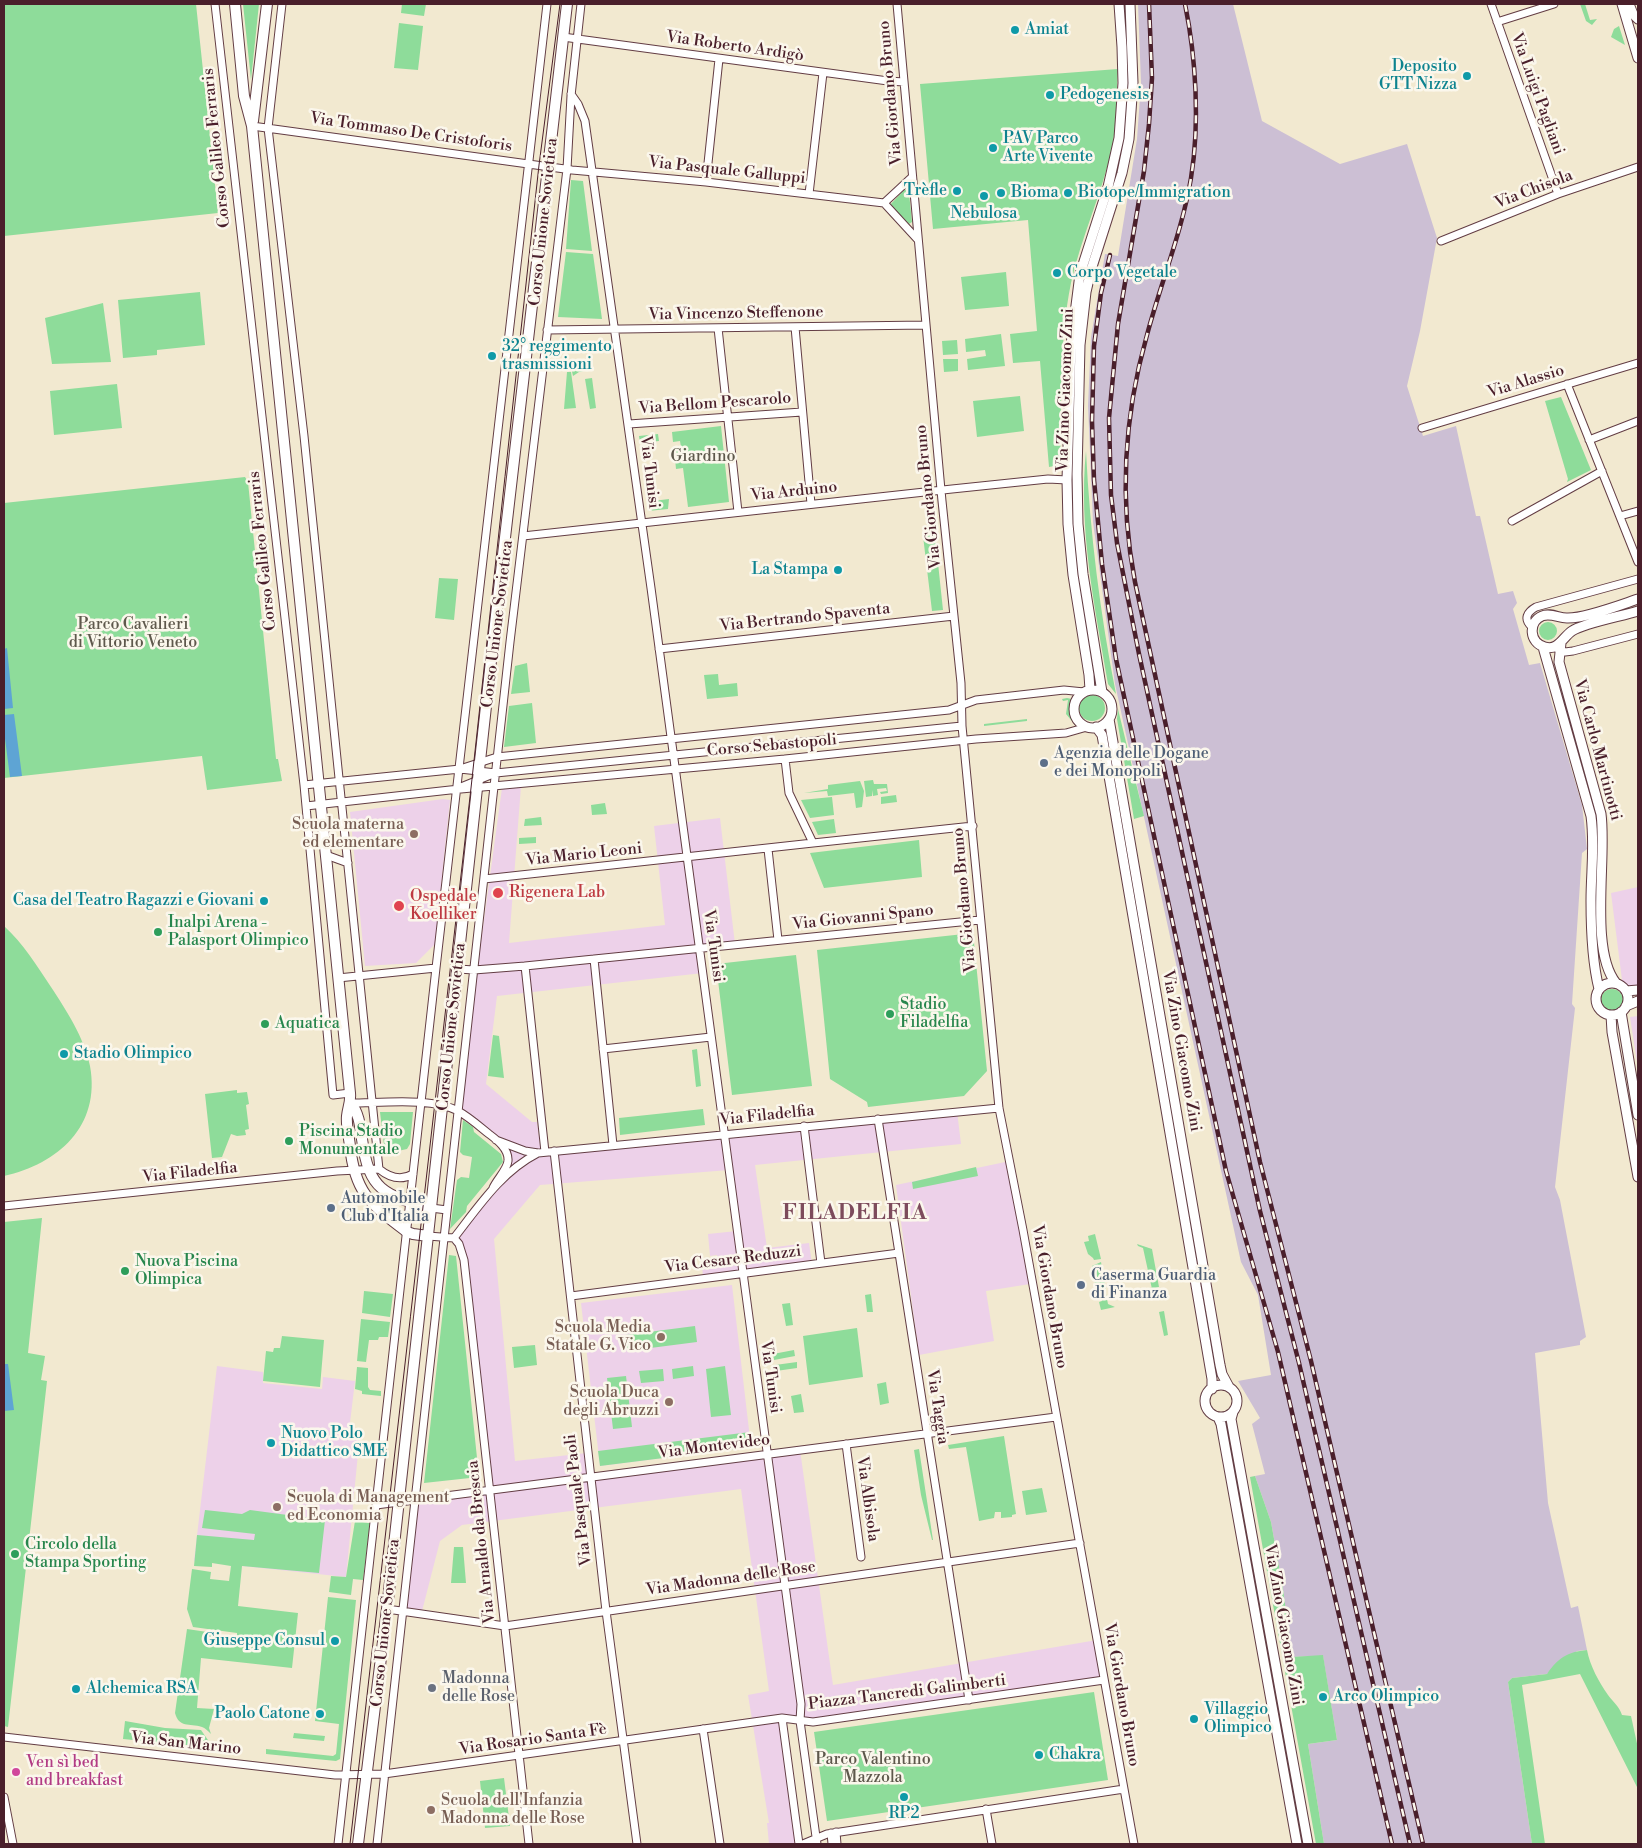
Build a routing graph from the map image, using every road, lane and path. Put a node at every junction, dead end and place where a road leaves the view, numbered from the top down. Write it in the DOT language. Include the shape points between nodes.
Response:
graph roads {
  1 [pos="216,4"];
  2 [pos="235,4"];
  3 [pos="267,4"];
  4 [pos="282,4"];
  5 [pos="547,4"];
  6 [pos="567,4"];
  7 [pos="581,4"];
  8 [pos="897,4"];
  9 [pos="1119,4"];
  10 [pos="1130,4"];
  11 [pos="1491,4"];
  12 [pos="1554,4"];
  13 [pos="1622,4"];
  14 [pos="1629,4"];
  15 [pos="1638,19"];
  16 [pos="1497,22"];
  17 [pos="563,37"];
  18 [pos="577,39"];
  19 [pos="1638,58"];
  20 [pos="719,59"];
  21 [pos="823,73"];
  22 [pos="904,82"];
  23 [pos="571,94"];
  24 [pos="252,126"];
  25 [pos="268,128"];
  26 [pos="528,163"];
  27 [pos="550,167"];
  28 [pos="1638,167"];
  29 [pos="567,169"];
  30 [pos="592,171"];
  31 [pos="912,178"];
  32 [pos="706,182"];
  33 [pos="809,194"];
  34 [pos="1558,194"];
  35 [pos="884,203"];
  36 [pos="918,241"];
  37 [pos="1441,241"];
  38 [pos="926,325"];
  39 [pos="795,327"];
  40 [pos="718,328"];
  41 [pos="614,329"];
  42 [pos="547,330"];
  43 [pos="1638,363"];
  44 [pos="506,365"];
  45 [pos="526,366"];
  46 [pos="1567,384"];
  47 [pos="802,412"];
  48 [pos="728,418"];
  49 [pos="1638,421"];
  50 [pos="628,424"];
  51 [pos="1422,428"];
  52 [pos="1589,440"];
  53 [pos="1602,471"];
  54 [pos="1067,480"];
  55 [pos="941,490"];
  56 [pos="811,504"];
  57 [pos="1638,511"];
  58 [pos="738,512"];
  59 [pos="1620,516"];
  60 [pos="1512,521"];
  61 [pos="641,522"];
  62 [pos="523,536"];
  63 [pos="1638,562"];
  64 [pos="1638,579"];
  65 [pos="1638,599"];
  66 [pos="1638,611"];
  67 [pos="954,616"];
  68 [pos="1532,627"];
  69 [pos="1638,634"];
  70 [pos="1558,646"];
  71 [pos="1543,647"];
  72 [pos="659,648"];
  73 [pos="1087,691"];
  74 [pos="1102,692"];
  75 [pos="961,705"];
  76 [pos="1108,719"];
  77 [pos="962,726"];
  78 [pos="1092,727"];
  79 [pos="671,739"];
  80 [pos="963,741"];
  81 [pos="673,754"];
  82 [pos="497,757"];
  83 [pos="785,759"];
  84 [pos="675,768"];
  85 [pos="460,769"];
  86 [pos="496,773"];
  87 [pos="479,774"];
  88 [pos="340,782"];
  89 [pos="319,784"];
  90 [pos="304,785"];
  91 [pos="494,786"];
  92 [pos="458,789"];
  93 [pos="342,802"];
  94 [pos="321,804"];
  95 [pos="306,806"];
  96 [pos="973,826"];
  97 [pos="813,843"];
  98 [pos="768,849"];
  99 [pos="326,855"];
  100 [pos="687,858"];
  101 [pos="348,863"];
  102 [pos="484,879"];
  103 [pos="980,920"];
  104 [pos="778,940"];
  105 [pos="699,948"];
  106 [pos="594,959"];
  107 [pos="525,966"];
  108 [pos="436,968"];
  109 [pos="458,969"];
  110 [pos="474,970"];
  111 [pos="360,975"];
  112 [pos="338,978"];
  113 [pos="1616,983"];
  114 [pos="1599,989"];
  115 [pos="1638,990"];
  116 [pos="1626,991"];
  117 [pos="1638,1001"];
  118 [pos="1624,1009"];
  119 [pos="1611,1015"];
  120 [pos="711,1038"];
  121 [pos="603,1049"];
  122 [pos="351,1098"];
  123 [pos="373,1102"];
  124 [pos="422,1103"];
  125 [pos="442,1105"];
  126 [pos="999,1108"];
  127 [pos="458,1111"];
  128 [pos="1638,1114"];
  129 [pos="878,1119"];
  130 [pos="804,1126"];
  131 [pos="724,1134"];
  132 [pos="496,1140"];
  133 [pos="613,1145"];
  134 [pos="554,1151"];
  135 [pos="541,1152"];
  136 [pos="368,1169"];
  137 [pos="380,1169"];
  138 [pos="354,1170"];
  139 [pos="413,1174"];
  140 [pos="1638,1177"];
  141 [pos="493,1188"];
  142 [pos="411,1202"];
  143 [pos="4,1206"];
  144 [pos="431,1208"];
  145 [pos="447,1210"];
  146 [pos="407,1232"];
  147 [pos="428,1236"];
  148 [pos="444,1237"];
  149 [pos="454,1238"];
  150 [pos="899,1252"];
  151 [pos="821,1263"];
  152 [pos="743,1273"];
  153 [pos="571,1296"];
  154 [pos="1229,1388"];
  155 [pos="1212,1389"];
  156 [pos="1233,1412"];
  157 [pos="1218,1416"];
  158 [pos="1056,1417"];
  159 [pos="928,1433"];
  160 [pos="846,1444"];
  161 [pos="767,1454"];
  162 [pos="591,1478"];
  163 [pos="490,1491"];
  164 [pos="414,1500"];
  165 [pos="398,1502"];
  166 [pos="376,1505"];
  167 [pos="1080,1543"];
  168 [pos="861,1557"];
  169 [pos="947,1562"];
  170 [pos="785,1586"];
  171 [pos="387,1609"];
  172 [pos="606,1611"];
  173 [pos="402,1612"];
  174 [pos="505,1626"];
  175 [pos="1104,1680"];
  176 [pos="969,1700"];
  177 [pos="782,1718"];
  178 [pos="800,1721"];
  179 [pos="703,1730"];
  180 [pos="4,1737"];
  181 [pos="624,1741"];
  182 [pos="520,1755"];
  183 [pos="384,1774"];
  184 [pos="366,1775"];
  185 [pos="346,1776"];
  186 [pos="1124,1789"];
  187 [pos="4,1797"];
  188 [pos="986,1810"];
  189 [pos="833,1833"];
  190 [pos="816,1841"];
  191 [pos="13,1844"];
  192 [pos="338,1844"];
  193 [pos="358,1844"];
  194 [pos="377,1844"];
  195 [pos="529,1844"];
  196 [pos="637,1844"];
  197 [pos="720,1844"];
  198 [pos="801,1844"];
  199 [pos="832,1844"];
  200 [pos="837,1844"];
  201 [pos="992,1844"];
  202 [pos="1134,1844"];
  203 [pos="1297,1844"];
  204 [pos="1308,1844"];
  1 -- 90 [label="street, Corso Galileo Ferraris"];
  2 -- 24 [label="main road, Corso Galileo Ferraris" via="244,96"];
  3 -- 24 [label="main road, Corso Galileo Ferraris"];
  4 -- 25 [label="street"];
  5 -- 26 [label="street, Corso Unione Sovietica"];
  6 -- 17 [label="main road, Corso Unione Sovietica"];
  7 -- 18 [label="street, Corso Unione Sovietica"];
  8 -- 22 [label="street, Via Giordano Bruno"];
  9 -- 54 [label="street, Via Zino Giacomo Zini" via="1122,74 1119,138 1075,300 1070,345"];
  10 -- 74 [label="street, Via Zino Giacomo Zini" via="1133,83 1129,140 1091,270 1080,345 1078,524"];
  11 -- 16 [label="street, Via Luigi Pagliani"];
  12 -- 16 [label="street"];
  13 -- 19 [label="street"];
  14 -- 15 [label="street"];
  16 -- 34 [label="street, Via Luigi Pagliani"];
  17 -- 18 [label="street, Via Roberto Ardigò"];
  17 -- 27 [label="main road, Corso Unione Sovietica"];
  18 -- 20 [label="street, Via Roberto Ardigò"];
  18 -- 23 [label="street, Corso Unione Sovietica"];
  20 -- 21 [label="street, Via Roberto Ardigò"];
  20 -- 32 [label="street"];
  21 -- 22 [label="street, Via Roberto Ardigò"];
  21 -- 33 [label="street"];
  22 -- 31 [label="street, Via Giordano Bruno"];
  23 -- 29 [label="street, Corso Unione Sovietica"];
  23 -- 30 [label="street, Via Tunisi" via="585,121"];
  24 -- 25 [label="street, Via Tommaso De Cristoforis"];
  24 -- 89 [label="main road, Corso Galileo Ferraris"];
  25 -- 26 [label="street, Via Tommaso De Cristoforis"];
  25 -- 88 [label="street"];
  26 -- 27 [label="street, Via Tommaso De Cristoforis"];
  26 -- 44 [label="street, Corso Unione Sovietica"];
  27 -- 29 [label="street, Via Tommaso De Cristoforis"];
  27 -- 45 [label="main road, Corso Unione Sovietica"];
  28 -- 34 [label="street, Via Chisola"];
  29 -- 30 [label="street, Via Pasquale Galluppi"];
  29 -- 42 [label="street, Corso Unione Sovietica"];
  30 -- 32 [label="street, Via Pasquale Galluppi"];
  30 -- 41 [label="street, Via Tunisi"];
  31 -- 35 [label="street"];
  31 -- 36 [label="street, Via Giordano Bruno"];
  32 -- 33 [label="street, Via Pasquale Galluppi"];
  33 -- 35 [label="street, Via Pasquale Galluppi"];
  34 -- 37 [label="street, Via Chisola"];
  35 -- 36 [label="street"];
  36 -- 38 [label="street, Via Giordano Bruno"];
  38 -- 39 [label="street, Via Vincenzo Steffenone"];
  38 -- 55 [label="street, Via Giordano Bruno"];
  39 -- 40 [label="street, Via Vincenzo Steffenone"];
  39 -- 47 [label="street"];
  40 -- 41 [label="street, Via Vincenzo Steffenone"];
  40 -- 48 [label="street"];
  41 -- 42 [label="street, Via Vincenzo Steffenone"];
  41 -- 50 [label="street, Via Tunisi"];
  42 -- 62 [label="street, Corso Unione Sovietica"];
  43 -- 46 [label="street, Via Alassio"];
  44 -- 45 [label="street"];
  44 -- 85 [label="street, Corso Unione Sovietica"];
  45 -- 87 [label="main road, Corso Unione Sovietica"];
  46 -- 51 [label="street, Via Alassio"];
  46 -- 52 [label="street"];
  47 -- 48 [label="street, Via Bellom Pescarolo"];
  47 -- 56 [label="street"];
  48 -- 50 [label="street, Via Bellom Pescarolo"];
  48 -- 58 [label="street"];
  49 -- 52 [label="street"];
  50 -- 61 [label="street, Via Tunisi"];
  52 -- 53 [label="street"];
  53 -- 59 [label="street"];
  53 -- 60 [label="street"];
  54 -- 55 [label="street, Via Arduino" via="1048,479"];
  54 -- 73 [label="street, Via Zino Giacomo Zini" via="1073,575 1090,675"];
  55 -- 56 [label="street, Via Arduino"];
  55 -- 67 [label="street, Via Giordano Bruno"];
  56 -- 58 [label="street, Via Arduino"];
  57 -- 59 [label="street"];
  58 -- 61 [label="street, Via Arduino"];
  59 -- 63 [label="street"];
  61 -- 62 [label="street, Via Arduino"];
  61 -- 72 [label="street, Via Tunisi"];
  62 -- 82 [label="street, Corso Unione Sovietica"];
  64 -- 68 [label="street" via="1536,607 1526,616"];
  65 -- 68 [label="street" via="1574,618 1546,614 1538,618"];
  66 -- 70 [label="street" via="1577,628"];
  67 -- 72 [label="street, Via Bertrando Spaventa"];
  67 -- 75 [label="street, Via Giordano Bruno"];
  68 -- 71 [label="street, Via Carlo Martinotti" via="1533,638"];
  69 -- 70 [label="street" via="1570,652"];
  70 -- 71 [label="street"];
  70 -- 113 [label="street, Via Carlo Martinotti" via="1558,662 1601,814 1602,930 1608,970"];
  71 -- 114 [label="street, Via Carlo Martinotti" via="1591,816 1594,844 1592,931"];
  72 -- 79 [label="street, Via Tunisi"];
  73 -- 74 [label="street"];
  73 -- 75 [label="street, Corso Sebastopoli" via="976,700"];
  73 -- 78 [label="street" via="1076,700 1074,710 1078,721"];
  74 -- 76 [label="street" via="1112,707"];
  75 -- 77 [label="street, Via Giordano Bruno"];
  75 -- 79 [label="street, Corso Sebastopoli" via="949,710"];
  76 -- 78 [label="street"];
  76 -- 154 [label="street, Via Zino Giacomo Zini" via="1220,1365"];
  77 -- 80 [label="street, Via Giordano Bruno"];
  77 -- 81 [label="street, Corso Sebastopoli"];
  78 -- 80 [label="street, Corso Sebastopoli" via="1066,733"];
  78 -- 155 [label="street, Via Zino Giacomo Zini" via="1102,735"];
  79 -- 81 [label="street, Via Tunisi"];
  79 -- 82 [label="street, Corso Sebastopoli"];
  80 -- 83 [label="street, Corso Sebastopoli"];
  80 -- 96 [label="street, Via Giordano Bruno"];
  81 -- 84 [label="street, Via Tunisi"];
  81 -- 86 [label="street, Corso Sebastopoli"];
  82 -- 86 [label="street, Corso Unione Sovietica"];
  82 -- 87 [label="street, Corso Sebastopoli"];
  83 -- 84 [label="street, Corso Sebastopoli"];
  83 -- 97 [label="street" via="789,793"];
  84 -- 91 [label="street, Corso Sebastopoli"];
  84 -- 100 [label="street, Via Tunisi"];
  85 -- 87 [label="street, Corso Sebastopoli"];
  85 -- 88 [label="street, Corso Sebastopoli"];
  85 -- 92 [label="street, Corso Unione Sovietica"];
  86 -- 87 [label="street, Corso Sebastopoli"];
  86 -- 91 [label="street, Corso Unione Sovietica"];
  87 -- 91 [label="street, Corso Sebastopoli"];
  87 -- 92 [label="street, Corso Sebastopoli"];
  87 -- 109 [label="main road, Corso Unione Sovietica"];
  88 -- 89 [label="street, Corso Sebastopoli"];
  88 -- 93 [label="street"];
  89 -- 90 [label="street, Corso Sebastopoli"];
  89 -- 94 [label="main road, Corso Galileo Ferraris"];
  90 -- 95 [label="street, Corso Galileo Ferraris"];
  91 -- 102 [label="street, Corso Unione Sovietica"];
  92 -- 93 [label="street, Corso Sebastopoli"];
  92 -- 108 [label="street, Corso Unione Sovietica"];
  93 -- 94 [label="street, Corso Sebastopoli"];
  93 -- 101 [label="street"];
  94 -- 95 [label="street, Corso Sebastopoli"];
  94 -- 99 [label="main road, Corso Galileo Ferraris"];
  95 -- 122 [label="street, Corso Galileo Ferraris" via="333,1095"];
  96 -- 97 [label="street"];
  96 -- 103 [label="street, Via Giordano Bruno"];
  97 -- 98 [label="street"];
  98 -- 100 [label="street"];
  98 -- 104 [label="street, Via Giovanni Spano"];
  99 -- 101 [label="street"];
  99 -- 112 [label="main road, Corso Galileo Ferraris"];
  100 -- 102 [label="street, Via Mario Leoni"];
  100 -- 105 [label="street, Via Tunisi"];
  101 -- 111 [label="street"];
  102 -- 110 [label="street, Corso Unione Sovietica"];
  103 -- 104 [label="street, Via Giovanni Spano"];
  103 -- 126 [label="street, Via Giordano Bruno"];
  104 -- 105 [label="street, Via Giovanni Spano"];
  105 -- 106 [label="street, Via Giovanni Spano"];
  105 -- 120 [label="street, Via Tunisi"];
  106 -- 107 [label="street, Via Giovanni Spano"];
  106 -- 121 [label="street"];
  107 -- 110 [label="street, Via Giovanni Spano"];
  107 -- 135 [label="street"];
  108 -- 111 [label="street"];
  108 -- 124 [label="street, Corso Unione Sovietica"];
  109 -- 110 [label="street, Via Giovanni Spano"];
  109 -- 125 [label="main road, Corso Unione Sovietica"];
  110 -- 127 [label="street, Corso Unione Sovietica"];
  111 -- 112 [label="street"];
  111 -- 123 [label="street"];
  112 -- 122 [label="main road, Corso Galileo Ferraris"];
  113 -- 114 [label="street"];
  113 -- 116 [label="street"];
  114 -- 119 [label="street" via="1597,1007 1604,1014"];
  115 -- 116 [label="street"];
  116 -- 118 [label="street" via="1628,1001"];
  117 -- 118 [label="street"];
  118 -- 119 [label="street"];
  118 -- 128 [label="street" via="1622,1023"];
  119 -- 140 [label="street"];
  120 -- 121 [label="street"];
  120 -- 131 [label="street, Via Tunisi"];
  121 -- 133 [label="street"];
  122 -- 123 [label="street"];
  122 -- 136 [label="main road" via="358,1113"];
  122 -- 138 [label="main road" via="347,1116"];
  123 -- 124 [label="street"];
  123 -- 137 [label="street"];
  124 -- 125 [label="street"];
  124 -- 139 [label="street, Corso Unione Sovietica"];
  125 -- 127 [label="street"];
  125 -- 144 [label="main road, Corso Unione Sovietica"];
  126 -- 129 [label="street, Via Filadelfia"];
  126 -- 158 [label="street, Via Giordano Bruno"];
  127 -- 132 [label="street"];
  127 -- 145 [label="street, Corso Unione Sovietica"];
  129 -- 130 [label="street, Via Filadelfia"];
  129 -- 150 [label="street, Via Taggia"];
  130 -- 131 [label="street, Via Filadelfia"];
  130 -- 151 [label="street"];
  131 -- 133 [label="street, Via Filadelfia"];
  131 -- 152 [label="street, Via Tunisi"];
  132 -- 135 [label="street" via="525,1151"];
  132 -- 141 [label="street" via="508,1159"];
  133 -- 134 [label="street, Via Filadelfia"];
  134 -- 135 [label="street, Via Filadelfia"];
  134 -- 153 [label="street, Via Pasquale Paoli"];
  135 -- 141 [label="street" via="517,1165"];
  136 -- 137 [label="street, Via Filadelfia"];
  136 -- 138 [label="street, Via Filadelfia"];
  136 -- 142 [label="main road" via="382,1190"];
  137 -- 139 [label="street" via="397,1178"];
  138 -- 143 [label="street, Via Filadelfia"];
  138 -- 146 [label="main road" via="367,1199"];
  139 -- 142 [label="street, Corso Unione Sovietica"];
  141 -- 149 [label="street"];
  142 -- 144 [label="main road"];
  142 -- 146 [label="street, Corso Unione Sovietica"];
  144 -- 145 [label="street"];
  144 -- 147 [label="main road, Corso Unione Sovietica"];
  145 -- 148 [label="street, Corso Unione Sovietica"];
  146 -- 147 [label="main road"];
  146 -- 166 [label="street, Corso Unione Sovietica"];
  147 -- 148 [label="street"];
  147 -- 165 [label="main road, Corso Unione Sovietica"];
  148 -- 149 [label="street"];
  148 -- 164 [label="street, Corso Unione Sovietica"];
  149 -- 163 [label="street, Via Arnaldo da Brescia" via="464,1260"];
  150 -- 151 [label="street, Via Cesare Reduzzi"];
  150 -- 159 [label="street, Via Taggia"];
  151 -- 152 [label="street, Via Cesare Reduzzi"];
  152 -- 153 [label="street, Via Cesare Reduzzi"];
  152 -- 161 [label="street, Via Tunisi"];
  153 -- 162 [label="street, Via Pasquale Paoli"];
  154 -- 155 [label="street" via="1220,1386"];
  154 -- 156 [label="street" via="1237,1398"];
  155 -- 157 [label="street" via="1206,1404 1210,1412"];
  156 -- 157 [label="street" via="1225,1417"];
  156 -- 204 [label="street, Via Zino Giacomo Zini" via="1231,1420"];
  157 -- 203 [label="street, Via Zino Giacomo Zini"];
  158 -- 159 [label="street, Via Montevideo"];
  158 -- 167 [label="street, Via Giordano Bruno"];
  159 -- 160 [label="street, Via Montevideo"];
  159 -- 169 [label="street, Via Taggia"];
  160 -- 161 [label="street, Via Montevideo"];
  160 -- 168 [label="street, Via Albisola"];
  161 -- 162 [label="street, Via Montevideo"];
  161 -- 170 [label="street, Via Tunisi"];
  162 -- 163 [label="street, Via Montevideo"];
  162 -- 172 [label="street, Via Pasquale Paoli"];
  163 -- 164 [label="street, Via Montevideo"];
  163 -- 174 [label="street, Via Arnaldo da Brescia"];
  164 -- 165 [label="street, Via Montevideo"];
  164 -- 173 [label="street, Corso Unione Sovietica"];
  165 -- 166 [label="street, Via Montevideo"];
  165 -- 171 [label="main road, Corso Unione Sovietica"];
  166 -- 185 [label="street, Corso Unione Sovietica"];
  167 -- 169 [label="street, Via Madonna delle Rose"];
  167 -- 175 [label="street, Via Giordano Bruno"];
  169 -- 170 [label="street, Via Madonna delle Rose"];
  169 -- 176 [label="street, Via Taggia"];
  170 -- 172 [label="street, Via Madonna delle Rose"];
  170 -- 178 [label="street, Via Tunisi" via="801,1704"];
  171 -- 173 [label="street, Via Madonna delle Rose"];
  171 -- 184 [label="main road, Corso Unione Sovietica"];
  172 -- 174 [label="street, Via Madonna delle Rose"];
  172 -- 181 [label="street, Via Pasquale Paoli"];
  173 -- 174 [label="street, Via Madonna delle Rose"];
  173 -- 183 [label="street, Corso Unione Sovietica"];
  174 -- 182 [label="street, Via Arnaldo da Brescia"];
  175 -- 176 [label="street, Piazza Tancredi Galimberti"];
  175 -- 186 [label="street, Via Giordano Bruno"];
  176 -- 178 [label="street, Piazza Tancredi Galimberti" via="813,1722"];
  177 -- 178 [label="street, Via Rosario Santa Fè"];
  177 -- 179 [label="street, Via Rosario Santa Fè"];
  177 -- 198 [label="street"];
  178 -- 190 [label="street, Piazza Tancredi Galimberti"];
  179 -- 181 [label="street, Via Rosario Santa Fè"];
  179 -- 197 [label="street"];
  180 -- 185 [label="street, Via San Marino"];
  181 -- 182 [label="street, Via Rosario Santa Fè"];
  181 -- 196 [label="street, Via Pasquale Paoli"];
  182 -- 183 [label="street, Via Rosario Santa Fè"];
  182 -- 195 [label="street, Via Arnaldo da Brescia"];
  183 -- 184 [label="street, Via Rosario Santa Fè"];
  183 -- 194 [label="street, Corso Unione Sovietica"];
  184 -- 185 [label="street, Via San Marino"];
  184 -- 193 [label="main road, Corso Unione Sovietica"];
  185 -- 192 [label="street, Corso Unione Sovietica"];
  186 -- 188 [label="street"];
  186 -- 202 [label="street, Via Giordano Bruno"];
  187 -- 191 [label="street"];
  188 -- 189 [label="street"];
  188 -- 201 [label="street"];
  189 -- 190 [label="street"];
  189 -- 199 [label="street"];
  189 -- 200 [label="street"];
  190 -- 198 [label="street"];
}
